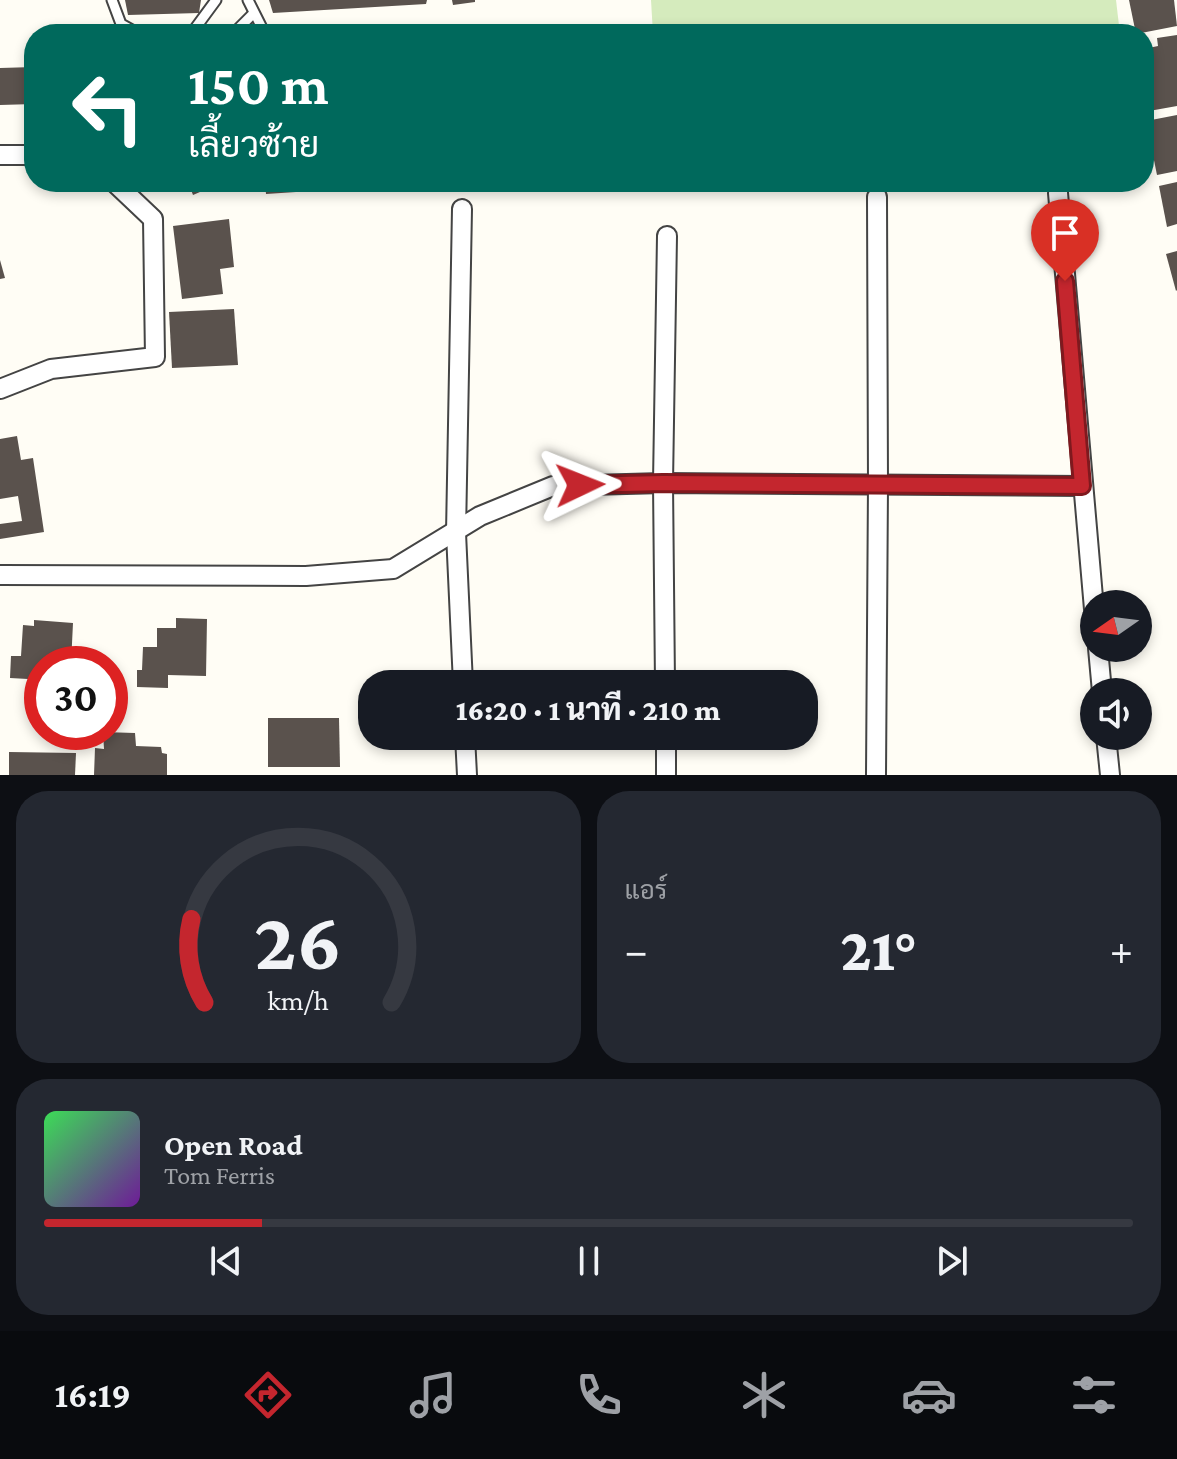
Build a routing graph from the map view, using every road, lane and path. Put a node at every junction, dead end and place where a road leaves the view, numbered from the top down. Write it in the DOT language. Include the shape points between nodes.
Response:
graph roads {
  1 [pos="112,0"];
  2 [pos="216,0"];
  3 [pos="248,0"];
  4 [pos="253,14"];
  5 [pos="121,24"];
  6 [pos="199,24"];
  7 [pos="243,24"];
  8 [pos="259,24"];
  9 [pos="0,155"];
  10 [pos="24,155"];
  11 [pos="125,192"];
  12 [pos="1058,193"];
  13 [pos="877,197"];
  14 [pos="462,209"];
  15 [pos="667,236"];
  16 [pos="0,389"];
  17 [pos="663,483"];
  18 [pos="878,485"];
  19 [pos="1082,486"];
  20 [pos="456,533"];
  21 [pos="0,575"];
  22 [pos="1092,590"];
  23 [pos="462,670"];
  24 [pos="665,670"];
  25 [pos="466,750"];
  26 [pos="666,750"];
  27 [pos="1107,750"];
  28 [pos="467,775"];
  29 [pos="666,775"];
  30 [pos="876,775"];
  31 [pos="1110,775"];
  1 -- 5 [label="lane"];
  2 -- 6 [label="lane"];
  3 -- 4 [label="lane"];
  4 -- 7 [label="lane"];
  4 -- 8 [label="lane"];
  9 -- 10 [label="street"];
  11 -- 16 [label="street" via="153,219 155,357 51,369"];
  12 -- 19 [label="street"];
  13 -- 18 [label="street"];
  14 -- 20 [label="street"];
  15 -- 17 [label="street"];
  17 -- 18 [label="street"];
  17 -- 20 [label="street" via="553,486 480,516"];
  17 -- 24 [label="street"];
  18 -- 19 [label="street"];
  18 -- 30 [label="street"];
  19 -- 22 [label="street"];
  20 -- 21 [label="street" via="393,569 306,576"];
  20 -- 23 [label="street"];
  25 -- 28 [label="street"];
  26 -- 29 [label="street"];
  27 -- 31 [label="street"];
}
